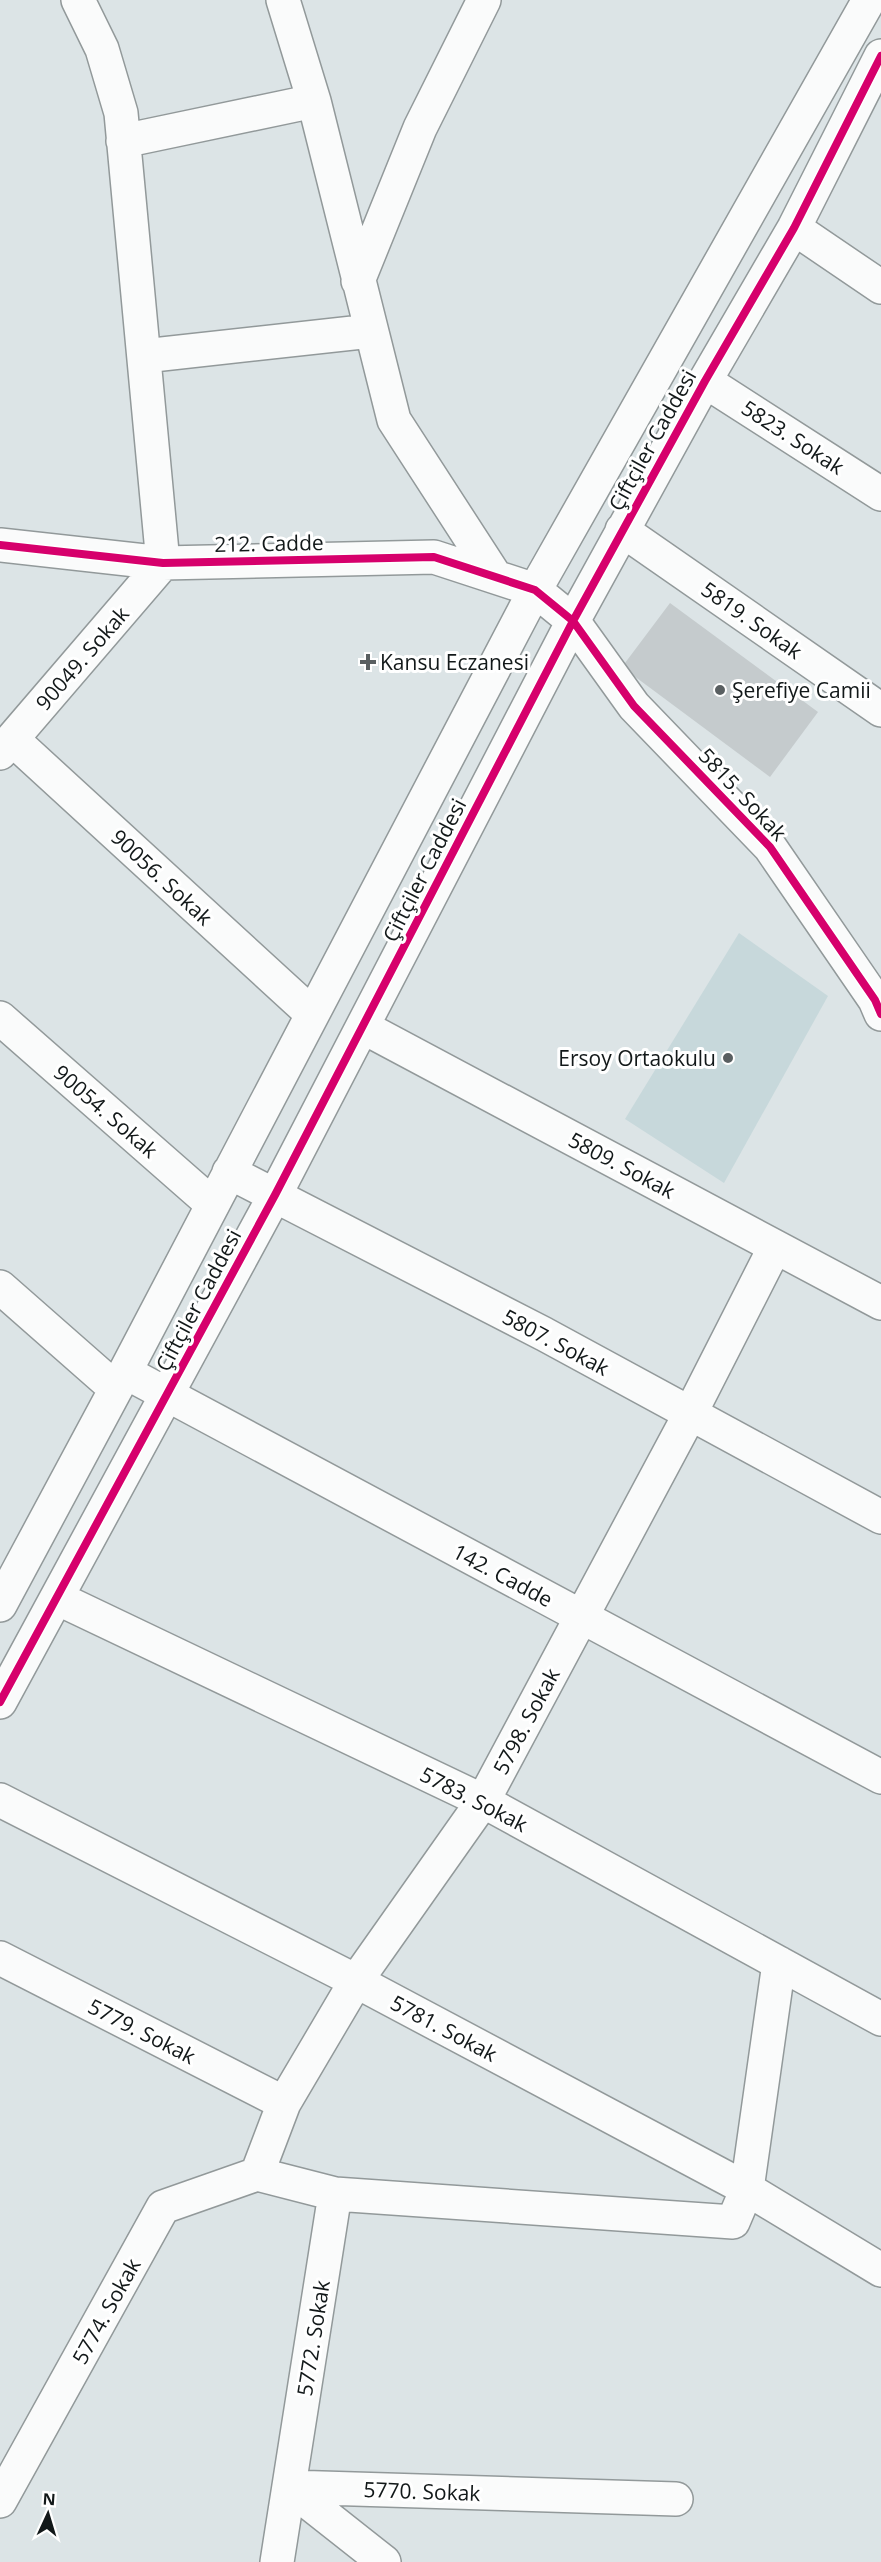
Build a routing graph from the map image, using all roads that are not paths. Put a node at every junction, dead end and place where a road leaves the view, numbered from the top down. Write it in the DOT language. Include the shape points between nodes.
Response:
graph roads {
  1 [pos="78,0"];
  2 [pos="283,0"];
  3 [pos="484,0"];
  4 [pos="869,0"];
  5 [pos="881,56"];
  6 [pos="314,101"];
  7 [pos="123,141"];
  8 [pos="794,228"];
  9 [pos="358,281"];
  10 [pos="881,287"];
  11 [pos="371,331"];
  12 [pos="144,356"];
  13 [pos="705,381"];
  14 [pos="881,494"];
  15 [pos="622,530"];
  16 [pos="0,545"];
  17 [pos="164,563"];
  18 [pos="495,576"];
  19 [pos="535,590"];
  20 [pos="573,621"];
  21 [pos="881,710"];
  22 [pos="6,746"];
  23 [pos="879,1003"];
  24 [pos="312,1014"];
  25 [pos="0,1018"];
  26 [pos="363,1027"];
  27 [pos="229,1172"];
  28 [pos="274,1195"];
  29 [pos="212,1204"];
  30 [pos="775,1247"];
  31 [pos="0,1287"];
  32 [pos="881,1303"];
  33 [pos="120,1380"];
  34 [pos="167,1395"];
  35 [pos="690,1414"];
  36 [pos="881,1517"];
  37 [pos="57,1598"];
  38 [pos="1,1599"];
  39 [pos="581,1616"];
  40 [pos="0,1702"];
  41 [pos="881,1778"];
  42 [pos="0,1800"];
  43 [pos="483,1801"];
  44 [pos="0,1958"];
  45 [pos="779,1964"];
  46 [pos="356,1981"];
  47 [pos="881,2019"];
  48 [pos="284,2103"];
  49 [pos="257,2174"];
  50 [pos="747,2189"];
  51 [pos="335,2194"];
  52 [pos="881,2270"];
  53 [pos="289,2487"];
  54 [pos="676,2499"];
  55 [pos="0,2501"];
  56 [pos="277,2562"];
  57 [pos="384,2562"];
  1 -- 7 [label="street" via="102,49 121,113"];
  2 -- 6 [label="street"];
  3 -- 9 [label="street" via="420,128"];
  4 -- 19 [label="street, Çiftçiler Caddesi"];
  5 -- 8 [label="street, Çiftçiler Caddesi"];
  6 -- 7 [label="street"];
  6 -- 9 [label="street"];
  7 -- 12 [label="street"];
  8 -- 10 [label="street"];
  8 -- 13 [label="street, Çiftçiler Caddesi"];
  9 -- 11 [label="street"];
  11 -- 12 [label="street"];
  11 -- 18 [label="street" via="394,420"];
  12 -- 17 [label="street"];
  13 -- 14 [label="street, 5823. Sokak"];
  13 -- 15 [label="street, Çiftçiler Caddesi"];
  15 -- 20 [label="street, Çiftçiler Caddesi"];
  15 -- 21 [label="street, 5819. Sokak"];
  16 -- 17 [label="street, 212. Cadde"];
  17 -- 18 [label="street, 212. Cadde" via="435,557"];
  17 -- 22 [label="street, 90049. Sokak"];
  18 -- 19 [label="street, 212. Cadde"];
  19 -- 20 [label="street, 5815. Sokak"];
  19 -- 24 [label="street, Çiftçiler Caddesi"];
  20 -- 23 [label="street, 5815. Sokak" via="634,706 770,847"];
  20 -- 26 [label="street, Çiftçiler Caddesi"];
  22 -- 24 [label="street, 90056. Sokak"];
  24 -- 27 [label="street, Çiftçiler Caddesi"];
  25 -- 29 [label="street, 90054. Sokak"];
  26 -- 28 [label="street, Çiftçiler Caddesi"];
  26 -- 30 [label="street, 5809. Sokak"];
  27 -- 28 [label="street, 5807. Sokak"];
  27 -- 29 [label="street, Çiftçiler Caddesi"];
  28 -- 34 [label="street, Çiftçiler Caddesi"];
  28 -- 35 [label="street, 5807. Sokak"];
  29 -- 33 [label="street, Çiftçiler Caddesi"];
  30 -- 32 [label="street, 5809. Sokak"];
  30 -- 35 [label="street, 5798. Sokak"];
  31 -- 33 [label="street, 142. Cadde"];
  33 -- 34 [label="street, 142. Cadde"];
  33 -- 38 [label="street, Çiftçiler Caddesi"];
  34 -- 37 [label="street, Çiftçiler Caddesi"];
  34 -- 39 [label="street, 142. Cadde"];
  35 -- 36 [label="street, 5807. Sokak"];
  35 -- 39 [label="street, 5798. Sokak"];
  37 -- 40 [label="street, Çiftçiler Caddesi"];
  37 -- 43 [label="street, 5783. Sokak"];
  39 -- 41 [label="street, 142. Cadde"];
  39 -- 43 [label="street, 5798. Sokak"];
  42 -- 46 [label="street, 5781. Sokak"];
  43 -- 45 [label="street, 5783. Sokak"];
  43 -- 46 [label="street, 5798. Sokak"];
  44 -- 48 [label="street, 5779. Sokak"];
  45 -- 47 [label="street, 5783. Sokak"];
  45 -- 50 [label="street"];
  46 -- 48 [label="street, 5798. Sokak"];
  46 -- 50 [label="street, 5781. Sokak"];
  48 -- 49 [label="street, 5798. Sokak"];
  49 -- 51 [label="street"];
  49 -- 55 [label="street, 5774. Sokak" via="163,2207"];
  50 -- 51 [label="street" via="733,2222"];
  50 -- 52 [label="street, 5781. Sokak"];
  51 -- 53 [label="street, 5772. Sokak"];
  53 -- 54 [label="street, 5770. Sokak"];
  53 -- 56 [label="street, 5772. Sokak"];
  53 -- 57 [label="street"];
}
